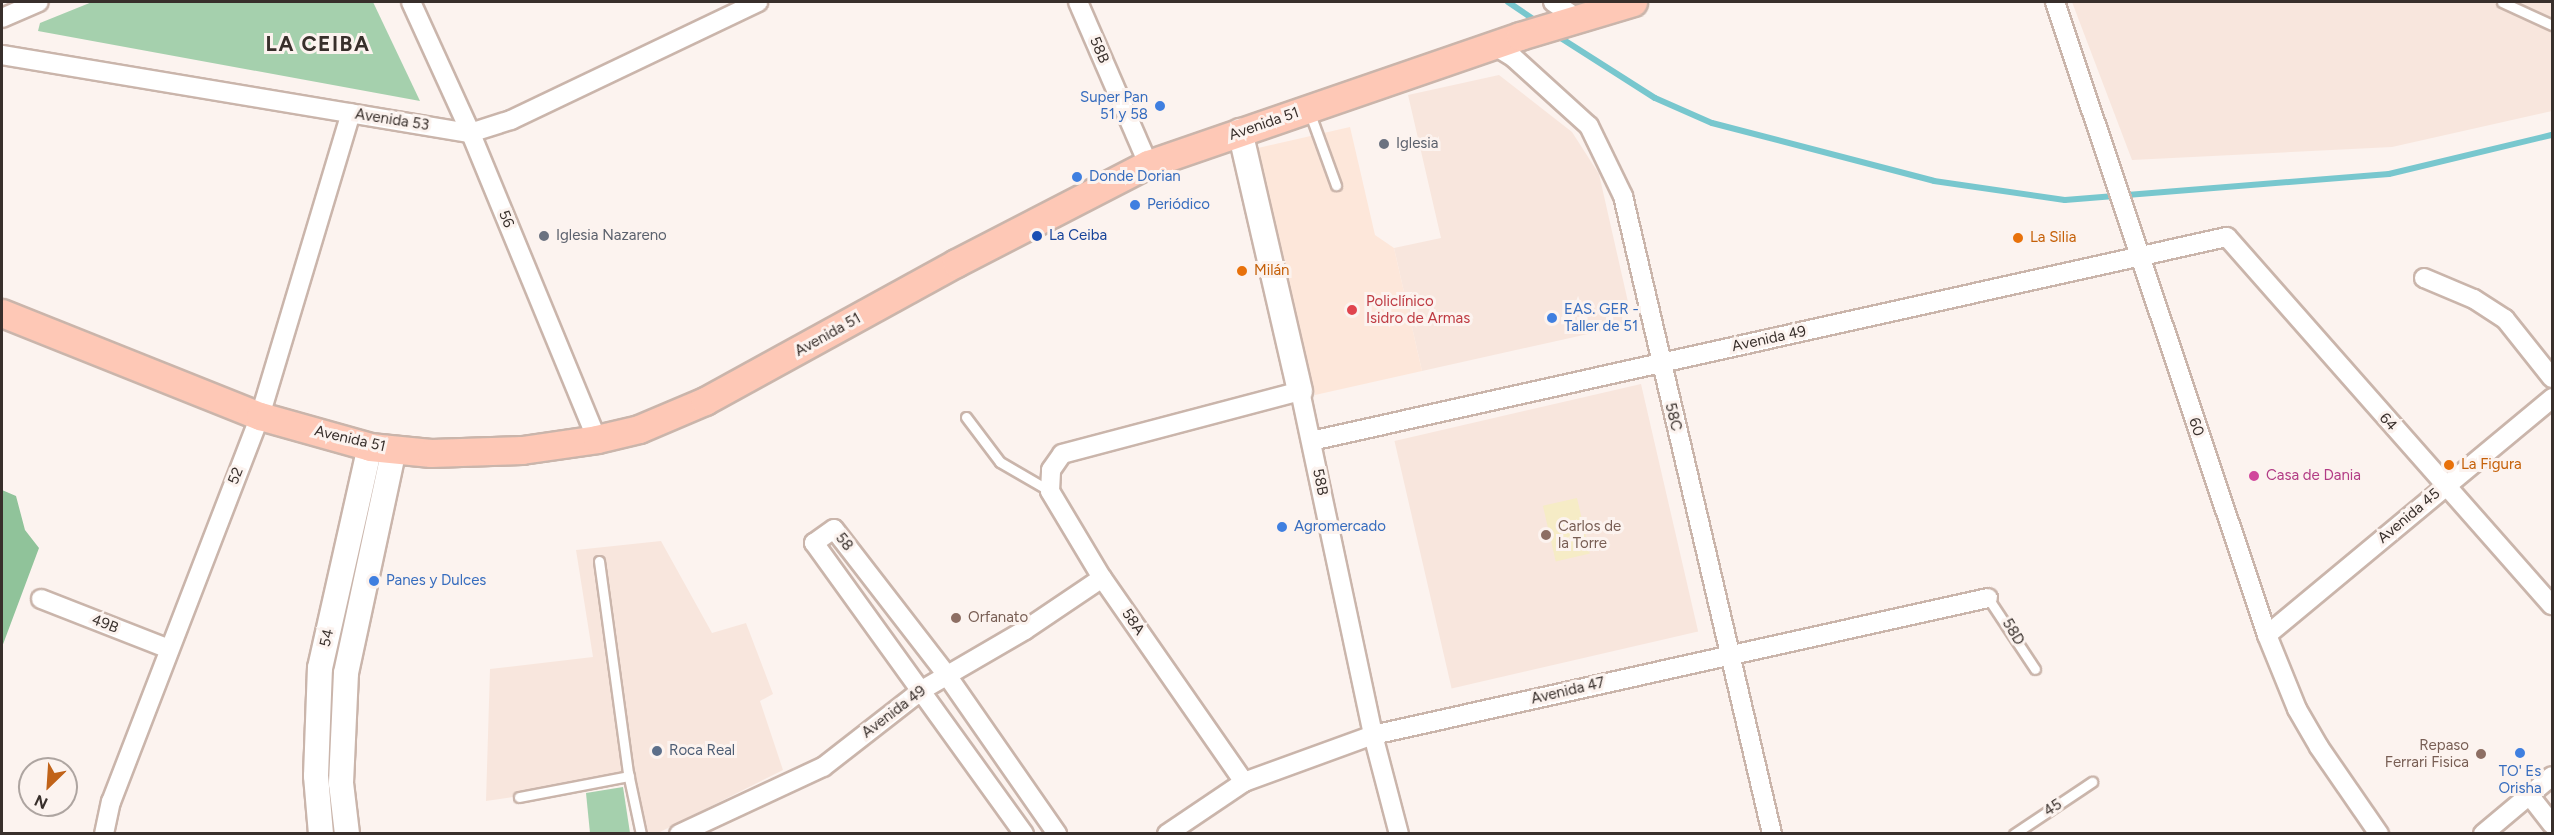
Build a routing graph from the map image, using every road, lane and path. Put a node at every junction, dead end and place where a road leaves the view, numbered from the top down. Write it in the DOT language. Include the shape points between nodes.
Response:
graph roads {
  1 [pos="39,2"];
  2 [pos="411,2"];
  3 [pos="1078,2"];
  4 [pos="1553,2"];
  5 [pos="1633,2"];
  6 [pos="2055,2"];
  7 [pos="2502,2"];
  8 [pos="750,3"];
  9 [pos="2,18"];
  10 [pos="1577,18"];
  11 [pos="2553,25"];
  12 [pos="1495,46"];
  13 [pos="2,55"];
  14 [pos="1309,108"];
  15 [pos="351,113"];
  16 [pos="1240,131"];
  17 [pos="470,133"];
  18 [pos="1148,164"];
  19 [pos="1336,185"];
  20 [pos="2227,237"];
  21 [pos="2140,259"];
  22 [pos="2424,278"];
  23 [pos="2,314"];
  24 [pos="1659,363"];
  25 [pos="2553,378"];
  26 [pos="1300,391"];
  27 [pos="2553,398"];
  28 [pos="260,416"];
  29 [pos="966,417"];
  30 [pos="597,439"];
  31 [pos="1311,441"];
  32 [pos="382,448"];
  33 [pos="2444,486"];
  34 [pos="1050,491"];
  35 [pos="599,561"];
  36 [pos="1102,578"];
  37 [pos="1988,598"];
  38 [pos="41,599"];
  39 [pos="2553,605"];
  40 [pos="2267,635"];
  41 [pos="169,649"];
  42 [pos="1732,654"];
  43 [pos="2035,669"];
  44 [pos="946,674"];
  45 [pos="922,690"];
  46 [pos="1373,735"];
  47 [pos="629,776"];
  48 [pos="2553,776"];
  49 [pos="1244,782"];
  50 [pos="2092,782"];
  51 [pos="2530,796"];
  52 [pos="519,797"];
  53 [pos="2553,824"];
  54 [pos="104,834"];
  55 [pos="321,834"];
  56 [pos="347,834"];
  57 [pos="641,834"];
  58 [pos="679,834"];
  59 [pos="1024,834"];
  60 [pos="1057,834"];
  61 [pos="1167,834"];
  62 [pos="1399,834"];
  63 [pos="1772,834"];
  64 [pos="2014,834"];
  65 [pos="2379,834"];
  66 [pos="2483,834"];
  1 -- 9 [label="street"];
  2 -- 17 [label="street, 56"];
  3 -- 18 [label="street, 58B"];
  4 -- 10 [label="street"];
  5 -- 10 [label="main road, Avenida 51"];
  6 -- 21 [label="street, 60"];
  7 -- 11 [label="lane"];
  8 -- 17 [label="street, Avenida 53" via="512,120"];
  10 -- 12 [label="main road, Avenida 51"];
  12 -- 14 [label="main road, Avenida 51"];
  12 -- 24 [label="street, 58C" via="1514,57 1590,126 1623,196"];
  13 -- 15 [label="street, Avenida 53"];
  14 -- 16 [label="main road, Avenida 51"];
  14 -- 19 [label="lane"];
  15 -- 17 [label="street, Avenida 53"];
  15 -- 28 [label="street, 52"];
  16 -- 18 [label="main road, Avenida 51"];
  16 -- 26 [label="street, 58B"];
  17 -- 30 [label="street, 56"];
  18 -- 30 [label="main road, Avenida 51" via="956,263 705,401 639,429"];
  20 -- 21 [label="street, Avenida 49"];
  20 -- 33 [label="street, 64"];
  21 -- 24 [label="street, Avenida 49"];
  21 -- 40 [label="street, 60"];
  22 -- 25 [label="street" via="2474,299 2505,319"];
  23 -- 28 [label="main road, Avenida 51"];
  24 -- 31 [label="street, Avenida 49"];
  24 -- 42 [label="street, 58C"];
  26 -- 31 [label="street, 58B"];
  26 -- 34 [label="street" via="1062,454 1051,470"];
  27 -- 33 [label="street, Avenida 45"];
  28 -- 32 [label="main road, Avenida 51"];
  28 -- 41 [label="street, 52"];
  29 -- 34 [label="lane" via="1000,462"];
  30 -- 32 [label="main road, Avenida 51" via="522,450 431,453"];
  31 -- 46 [label="street, 58B"];
  32 -- 55 [label="street, 54" via="320,668 316,776"];
  32 -- 56 [label="street, 54" via="346,673 341,783"];
  33 -- 39 [label="street, 64"];
  33 -- 40 [label="street, Avenida 45"];
  34 -- 36 [label="street, 58A"];
  35 -- 47 [label="lane"];
  36 -- 44 [label="street, Avenida 49" via="1025,630"];
  36 -- 49 [label="street, 58A"];
  37 -- 42 [label="street, Avenida 47"];
  37 -- 43 [label="lane, 58D"];
  38 -- 41 [label="street, 49B"];
  40 -- 65 [label="street, 60" via="2297,709"];
  41 -- 54 [label="street, 52" via="111,802"];
  42 -- 46 [label="street, Avenida 47"];
  42 -- 63 [label="street, 58C"];
  44 -- 45 [label="street, Avenida 49"];
  44 -- 45 [label="street, 58" via="834,529 814,543"];
  44 -- 60 [label="street, 58"];
  45 -- 58 [label="street, Avenida 49" via="823,767"];
  45 -- 59 [label="street, 58"];
  46 -- 49 [label="street, Avenida 47"];
  46 -- 62 [label="street, 58B"];
  47 -- 52 [label="lane"];
  47 -- 57 [label="lane"];
  48 -- 51 [label="street"];
  49 -- 61 [label="street, Avenida 47"];
  50 -- 64 [label="lane, 45"];
  51 -- 53 [label="street"];
  51 -- 66 [label="street"];
}
